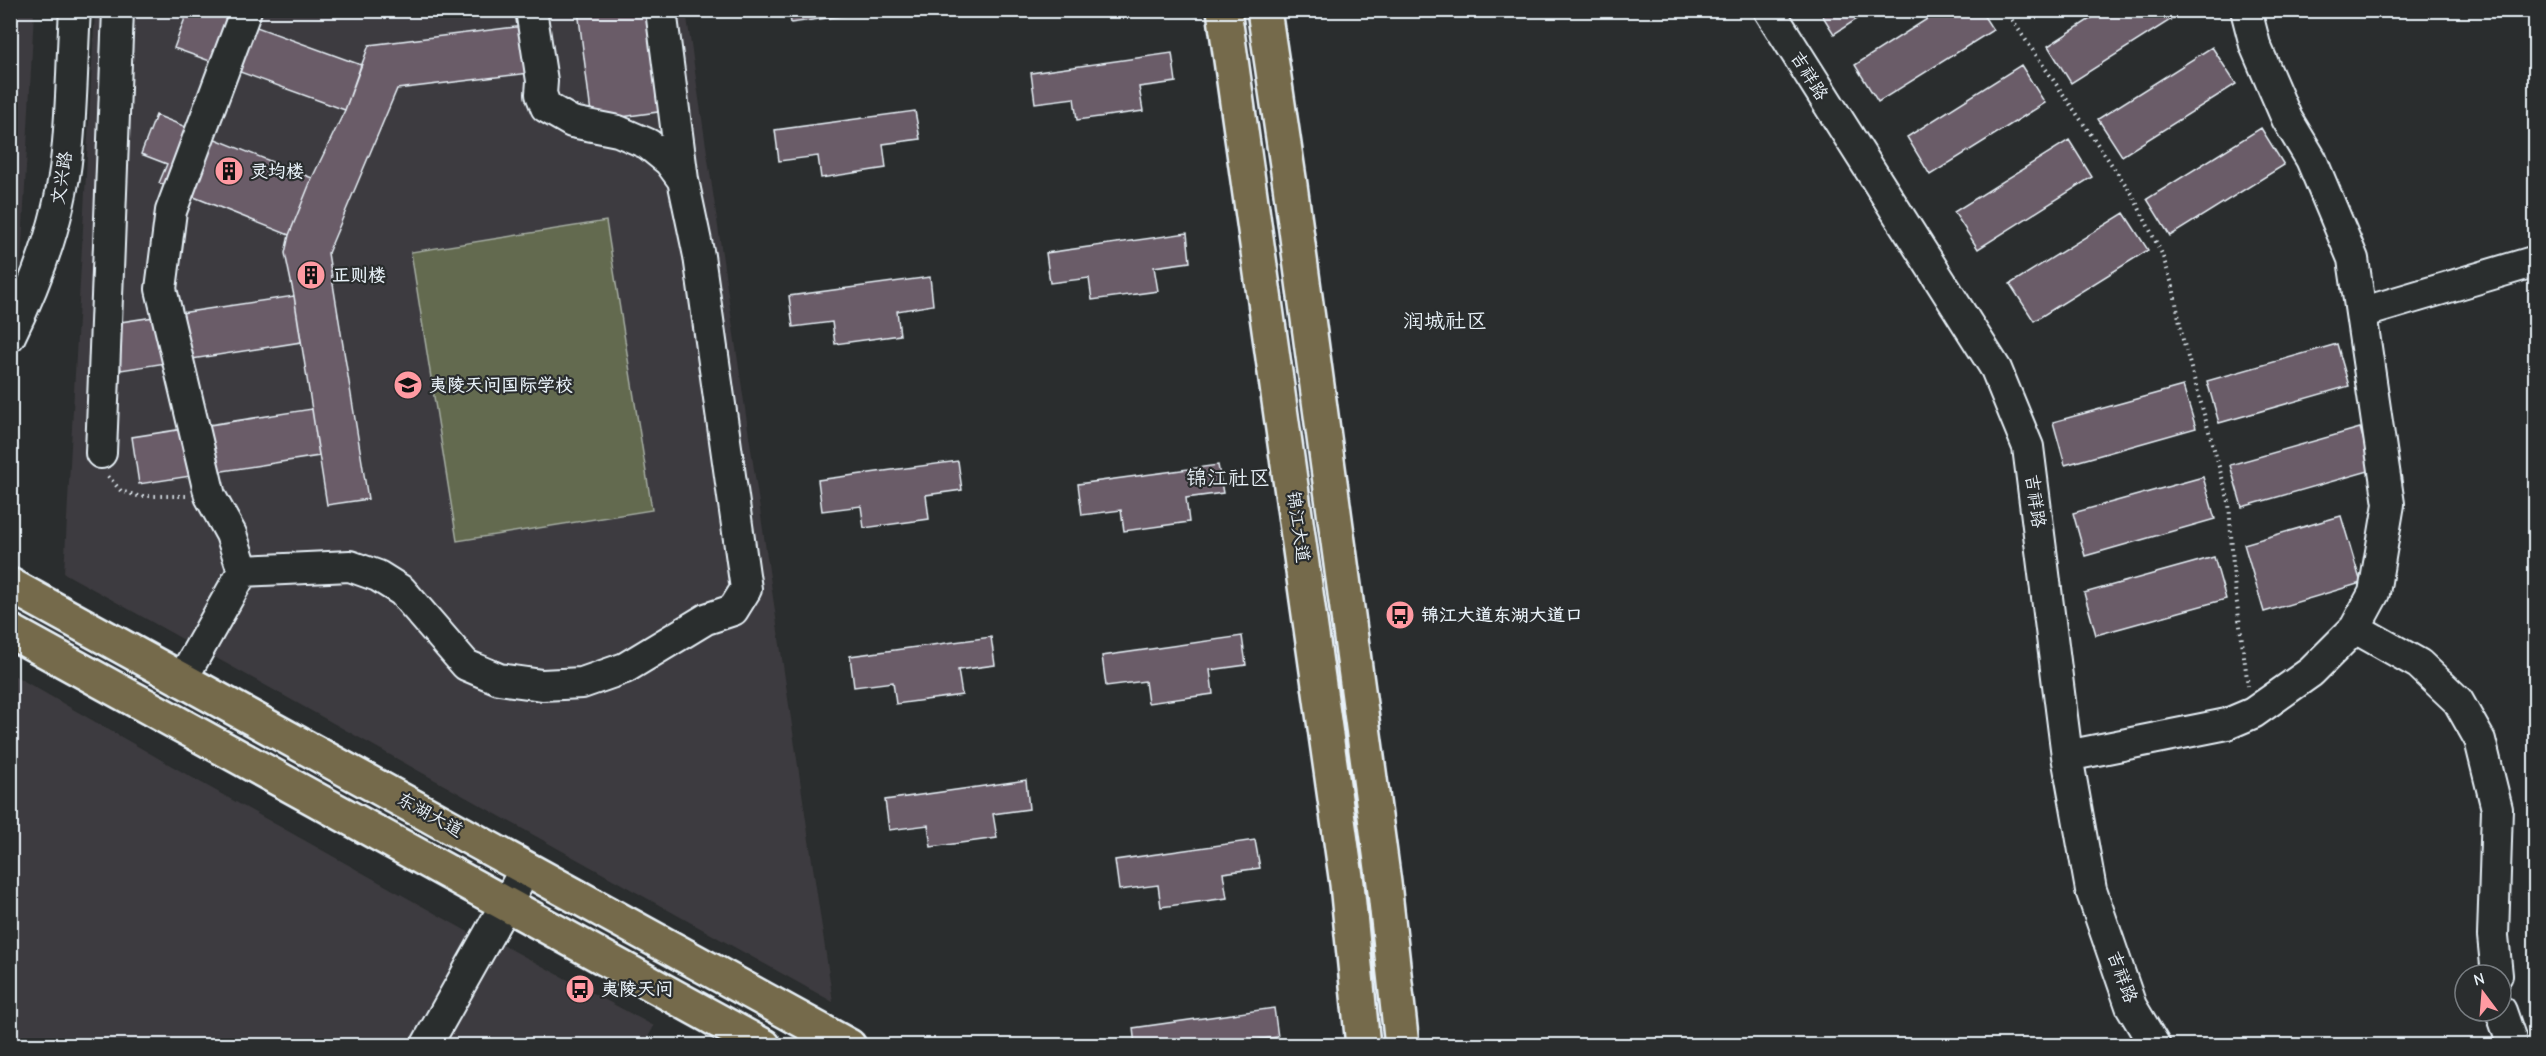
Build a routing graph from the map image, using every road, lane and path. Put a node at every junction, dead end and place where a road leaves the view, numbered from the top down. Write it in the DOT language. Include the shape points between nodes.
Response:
graph roads {
  1 [pos="75,10"];
  2 [pos="118,10"];
  3 [pos="246,10"];
  4 [pos="531,10"];
  5 [pos="662,10"];
  6 [pos="1224,10"];
  7 [pos="1264,10"];
  8 [pos="1769,10"];
  9 [pos="2005,10"];
  10 [pos="2246,10"];
  11 [pos="683,180"];
  12 [pos="2535,261"];
  13 [pos="2361,313"];
  14 [pos="10,336"];
  15 [pos="101,453"];
  16 [pos="210,496"];
  17 [pos="243,571"];
  18 [pos="10,585"];
  19 [pos="2355,628"];
  20 [pos="10,631"];
  21 [pos="181,681"];
  22 [pos="2253,713"];
  23 [pos="2067,756"];
  24 [pos="526,868"];
  25 [pos="506,903"];
  26 [pos="2496,963"];
  27 [pos="2505,1023"];
  28 [pos="426,1046"];
  29 [pos="764,1046"];
  30 [pos="849,1046"];
  31 [pos="1363,1046"];
  32 [pos="1402,1046"];
  33 [pos="2155,1046"];
  34 [pos="2513,1046"];
  1 -- 14 [label="street, 文兴路" via="67,154 58,210 33,290"];
  2 -- 15 [label="street"];
  3 -- 16 [label="street" via="171,212 161,289"];
  4 -- 11 [label="street" via="546,107 573,122 618,131 648,144 669,161"];
  5 -- 11 [label="street"];
  6 -- 31 [label="main road, 锦江大道" via="1345,873"];
  7 -- 32 [label="main road" via="1381,859"];
  8 -- 23 [label="street, 吉祥路" via="1996,369 2028,447"];
  9 -- 22 [label="path" via="2132,194 2162,254 2229,502 2242,653"];
  10 -- 13 [label="street" via="2255,45 2273,87 2311,159 2353,259"];
  11 -- 17 [label="street" via="699,256 746,589 733,610 706,619 625,668 582,683 542,685 500,679 466,664 402,591 378,576 350,566"];
  12 -- 13 [label="street"];
  13 -- 19 [label="street" via="2389,504 2374,594"];
  15 -- 16 [label="path" via="106,474 121,491 138,496"];
  16 -- 17 [label="street" via="231,534"];
  17 -- 21 [label="street"];
  18 -- 21 [label="main road, 东湖大道"];
  19 -- 22 [label="street" via="2311,672"];
  19 -- 26 [label="street" via="2419,664 2458,701 2480,740 2497,810"];
  20 -- 25 [label="main road"];
  21 -- 24 [label="main road, 东湖大道"];
  22 -- 23 [label="street" via="2228,724"];
  23 -- 33 [label="street, 吉祥路" via="2091,890 2132,1006"];
  24 -- 25 [label="street"];
  24 -- 30 [label="main road, 东湖大道"];
  25 -- 28 [label="street"];
  25 -- 29 [label="main road"];
  27 -- 34 [label="street"];
}
